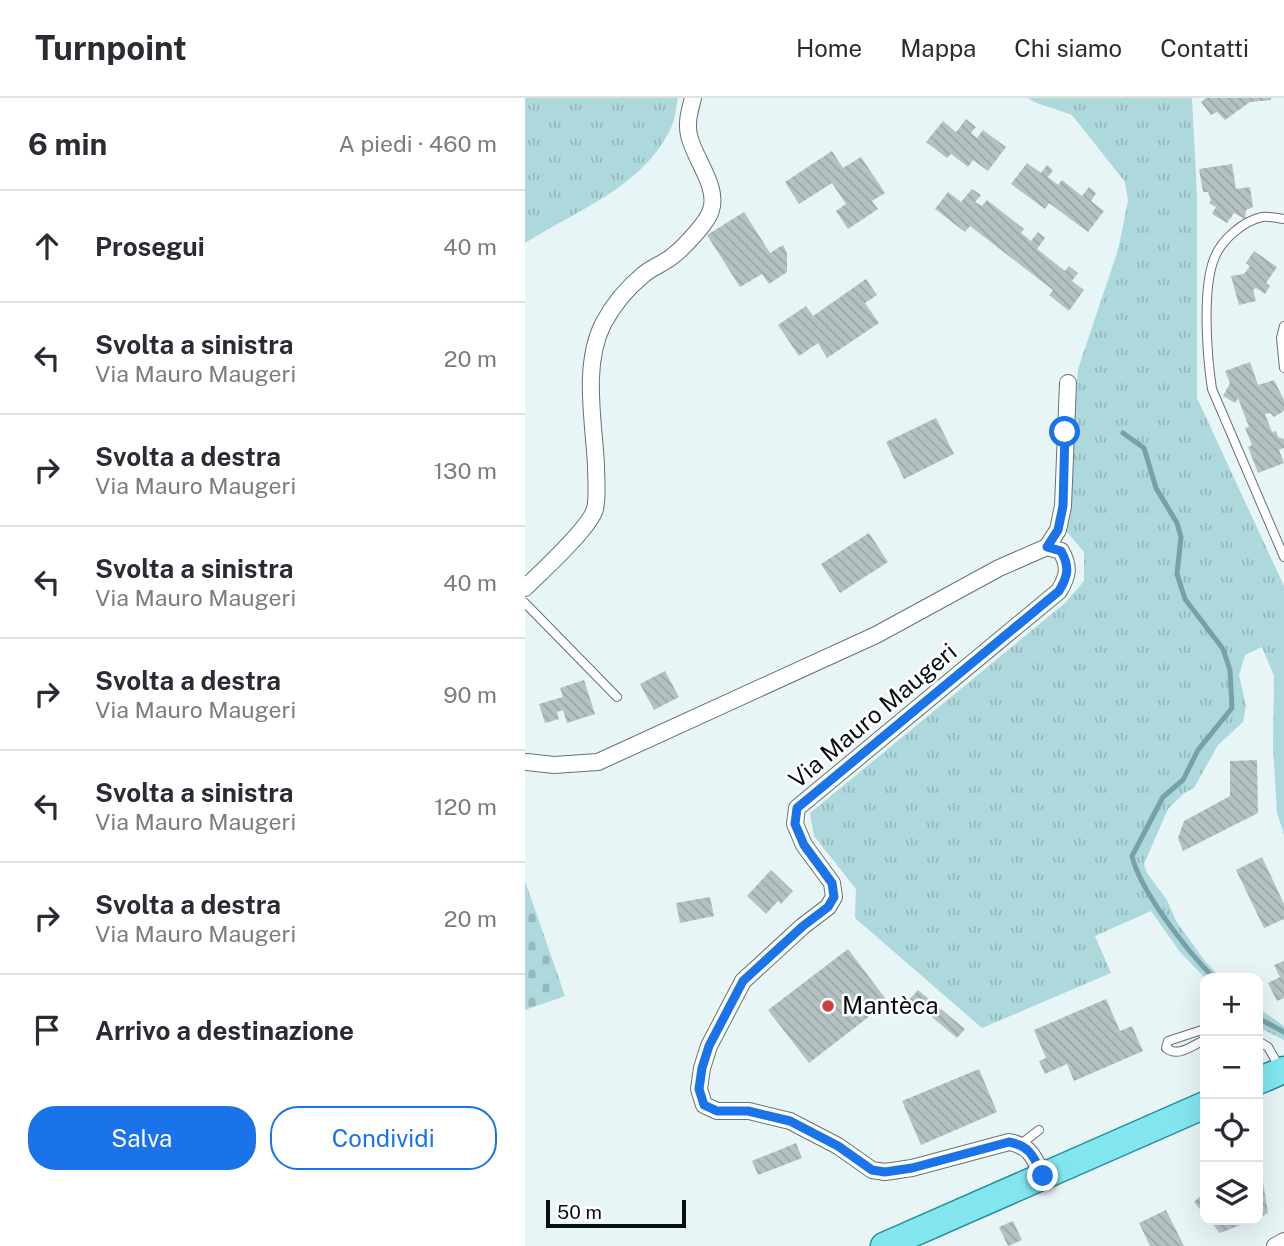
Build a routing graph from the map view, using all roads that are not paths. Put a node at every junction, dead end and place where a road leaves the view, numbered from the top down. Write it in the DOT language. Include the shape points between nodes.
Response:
graph roads {
  1 [pos="693,98"];
  2 [pos="1284,219"];
  3 [pos="1284,326"];
  4 [pos="1284,368"];
  5 [pos="1068,383"];
  6 [pos="1047,547"];
  7 [pos="1284,558"];
  8 [pos="525,588"];
  9 [pos="525,603"];
  10 [pos="617,697"];
  11 [pos="526,762"];
  12 [pos="1200,1030"];
  13 [pos="1200,1042"];
  14 [pos="1263,1044"];
  15 [pos="1274,1074"];
  16 [pos="1200,1107"];
  17 [pos="1039,1130"];
  18 [pos="1021,1144"];
  19 [pos="1043,1176"];
  20 [pos="1284,1241"];
  21 [pos="884,1246"];
  22 [pos="1275,1246"];
  1 -- 8 [label="street" via="689,135 704,169 712,210 674,256 643,275 617,301 602,326 591,376 595,510"];
  2 -- 7 [label="lane" via="1264,217 1226,239 1214,259 1208,295 1212,389"];
  3 -- 4 [label="lane"];
  5 -- 6 [label="street" via="1063,506 1058,530"];
  6 -- 11 [label="street, Via Mauro Maugeri" via="876,635 598,762"];
  6 -- 18 [label="street, Via Mauro Maugeri" via="1061,551 1067,562 1067,577 1059,591 797,808 795,824 804,845 832,883 834,897 743,981 709,1046 699,1089 704,1105 717,1111 748,1111 790,1121 872,1170 912,1168 996,1144"];
  9 -- 10 [label="lane"];
  12 -- 13 [label="lane" via="1168,1041 1166,1048 1178,1052"];
  14 -- 15 [label="lane" via="1268,1047"];
  16 -- 19 [label="main road"];
  17 -- 18 [label="lane"];
  18 -- 19 [label="street"];
  19 -- 21 [label="main road"];
  20 -- 22 [label="street"];
}
